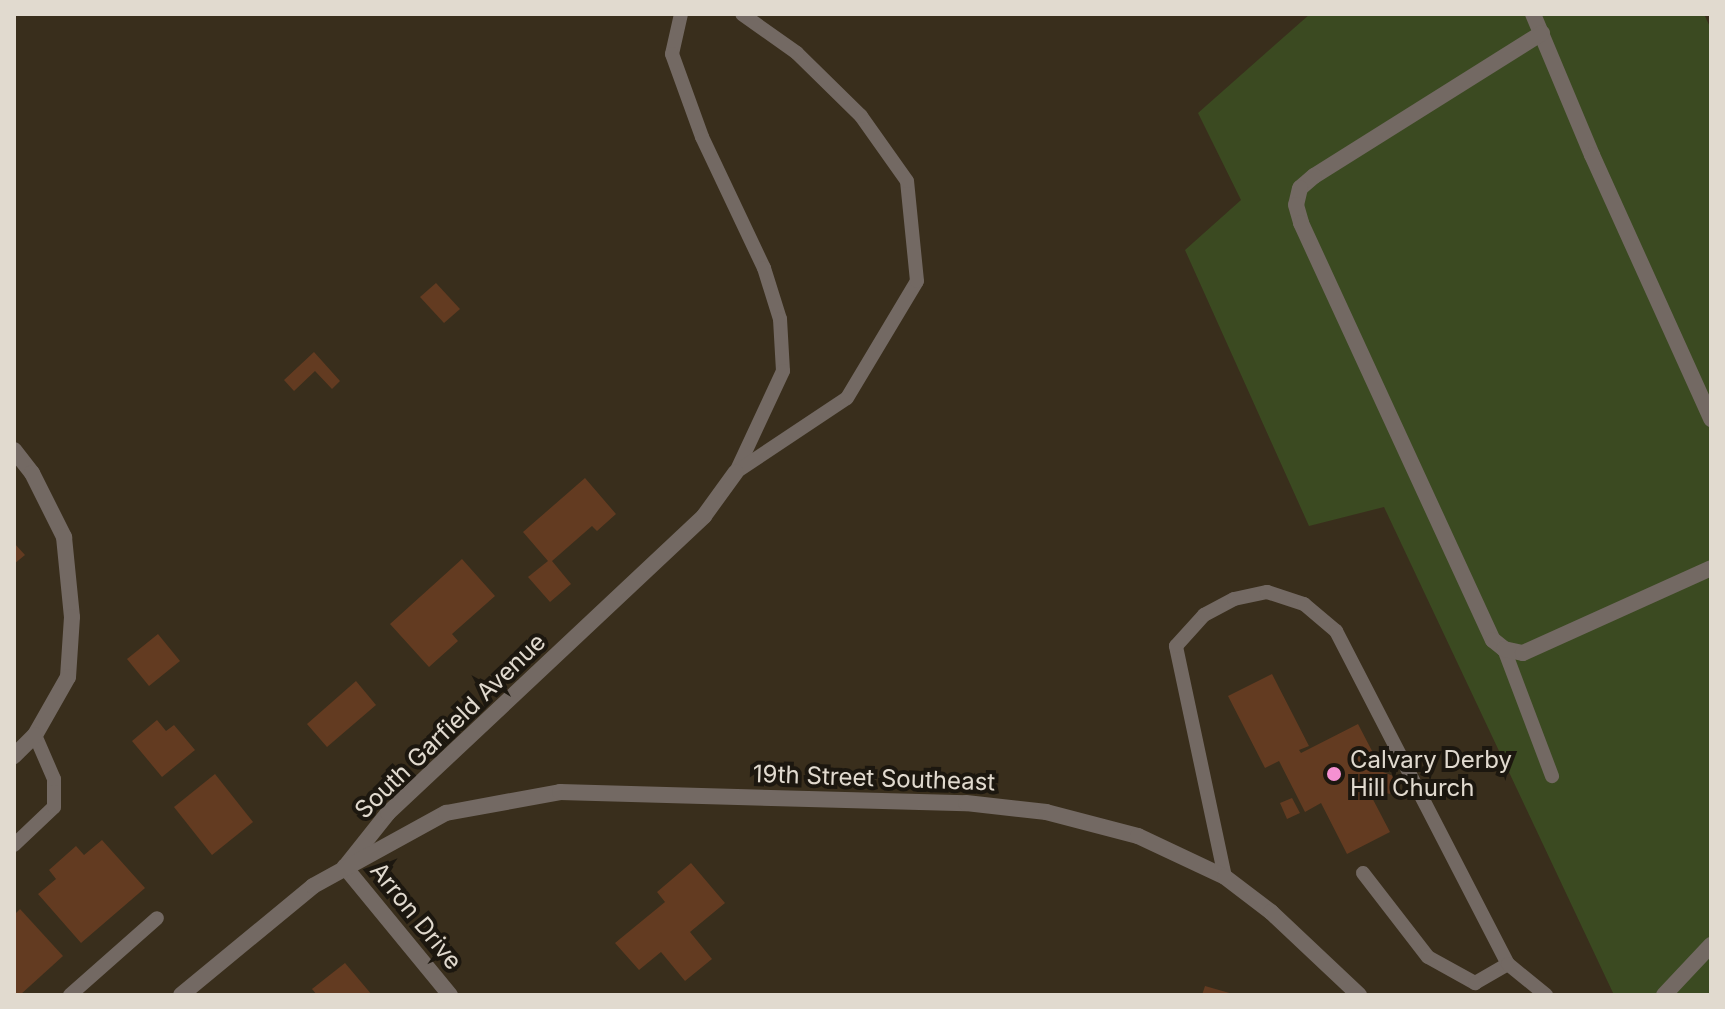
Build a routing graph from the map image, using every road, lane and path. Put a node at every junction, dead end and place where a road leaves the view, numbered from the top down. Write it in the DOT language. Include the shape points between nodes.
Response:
graph roads {
  1 [pos="681,14"];
  2 [pos="742,14"];
  3 [pos="1533,14"];
  4 [pos="1542,33"];
  5 [pos="1711,419"];
  6 [pos="14,450"];
  7 [pos="736,472"];
  8 [pos="1711,568"];
  9 [pos="1504,649"];
  10 [pos="35,735"];
  11 [pos="14,756"];
  12 [pos="1552,776"];
  13 [pos="14,845"];
  14 [pos="345,867"];
  15 [pos="1363,873"];
  16 [pos="1225,877"];
  17 [pos="157,918"];
  18 [pos="1711,945"];
  19 [pos="1508,964"];
  20 [pos="70,995"];
  21 [pos="181,995"];
  22 [pos="450,995"];
  23 [pos="1359,995"];
  24 [pos="1546,995"];
  25 [pos="1664,995"];
  1 -- 7 [label="lane" via="672,54 702,137 764,268 780,319 783,371"];
  2 -- 7 [label="lane" via="797,53 861,116 907,181 917,281 847,398"];
  3 -- 4 [label="street"];
  4 -- 5 [label="street"];
  4 -- 9 [label="street" via="1314,176 1300,188 1296,205 1483,623"];
  6 -- 10 [label="street" via="32,473 64,537 72,617 68,677"];
  7 -- 14 [label="street, South Garfield Avenue" via="704,516 388,813"];
  8 -- 9 [label="street" via="1540,647 1523,653"];
  9 -- 12 [label="lane"];
  10 -- 11 [label="street"];
  10 -- 13 [label="lane" via="54,779 54,807"];
  14 -- 16 [label="street, 19th Street Southeast" via="446,813 560,792 966,803 1046,812 1138,836"];
  14 -- 21 [label="street, South Garfield Avenue" via="271,918"];
  14 -- 22 [label="street, Arron Drive"];
  15 -- 19 [label="lane" via="1428,957 1475,983"];
  16 -- 19 [label="lane" via="1176,646 1204,615 1234,599 1267,592 1304,604 1336,631"];
  16 -- 23 [label="street, 19th Street Southeast" via="1271,912"];
  17 -- 20 [label="lane"];
  18 -- 25 [label="street"];
  19 -- 24 [label="lane"];
}
